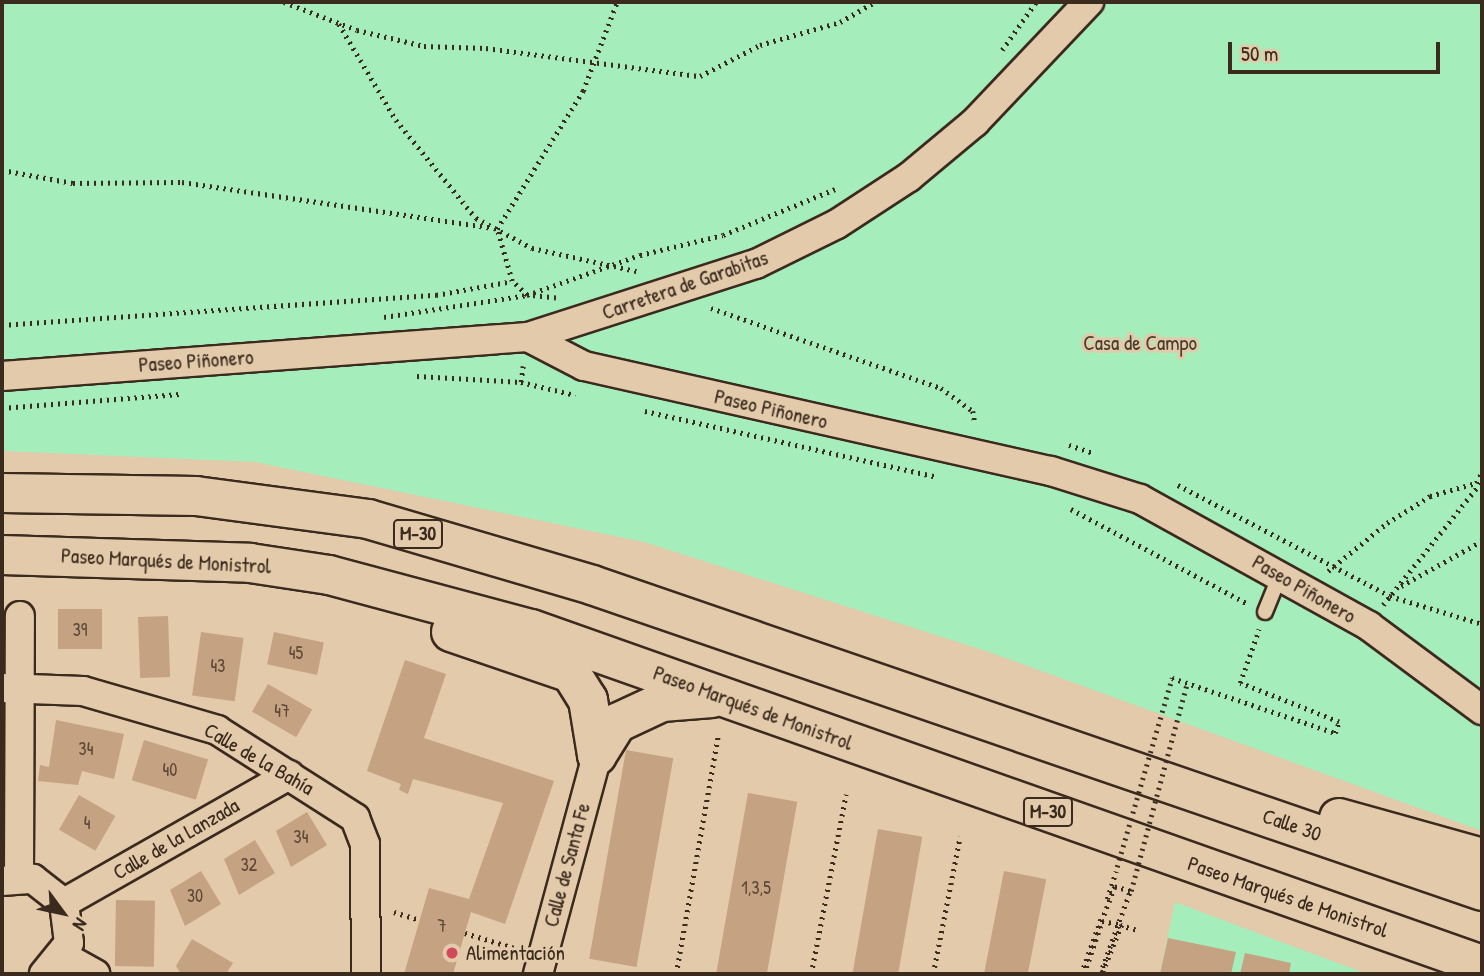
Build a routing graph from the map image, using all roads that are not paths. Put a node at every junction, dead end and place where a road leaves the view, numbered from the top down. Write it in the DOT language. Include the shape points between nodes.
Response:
graph roads {
  1 [pos="1089,2"];
  2 [pos="528,337"];
  3 [pos="2,376"];
  4 [pos="2,493"];
  5 [pos="2,555"];
  6 [pos="329,575"];
  7 [pos="1279,578"];
  8 [pos="1265,612"];
  9 [pos="20,616"];
  10 [pos="11,687"];
  11 [pos="722,697"];
  12 [pos="1482,710"];
  13 [pos="597,755"];
  14 [pos="1101,760"];
  15 [pos="289,775"];
  16 [pos="1482,858"];
  17 [pos="10,879"];
  18 [pos="1482,891"];
  19 [pos="64,903"];
  20 [pos="54,965"];
  21 [pos="540,965"];
  22 [pos="1482,965"];
  23 [pos="95,974"];
  24 [pos="366,974"];
  1 -- 2 [label="street, Carretera de Garabitas" via="995,103 909,177 837,224 757,264"];
  2 -- 3 [label="street, Paseo Piñonero"];
  2 -- 7 [label="street, Paseo Piñonero" via="584,366 1100,484 1185,522"];
  4 -- 14 [label="highway, M-30" via="196,496 368,519 592,585"];
  5 -- 6 [label="highway, Paseo Marqués de Monistrol / M-30" via="163,557"];
  6 -- 11 [label="highway, Paseo Marqués de Monistrol / M-30" via="531,629"];
  6 -- 13 [label="highway" via="394,612 571,673 588,701"];
  7 -- 8 [label="lane"];
  7 -- 12 [label="street, Paseo Piñonero" via="1369,626"];
  9 -- 10 [label="street"];
  10 -- 15 [label="street, Calle de la Bahía" via="141,704 217,730"];
  10 -- 17 [label="street"];
  11 -- 13 [label="highway" via="662,702 617,723"];
  11 -- 22 [label="highway, Paseo Marqués de Monistrol / M-30"];
  13 -- 21 [label="street, Calle de Santa Fe"];
  14 -- 16 [label="highway"];
  14 -- 18 [label="highway, Calle 30 / M-30"];
  15 -- 19 [label="street, Calle de la Lanzada"];
  15 -- 24 [label="street, Calle de la Bahía" via="346,811 363,830"];
  17 -- 19 [label="street" via="45,884"];
  19 -- 20 [label="street" via="71,929"];
  20 -- 23 [label="street"];
}
